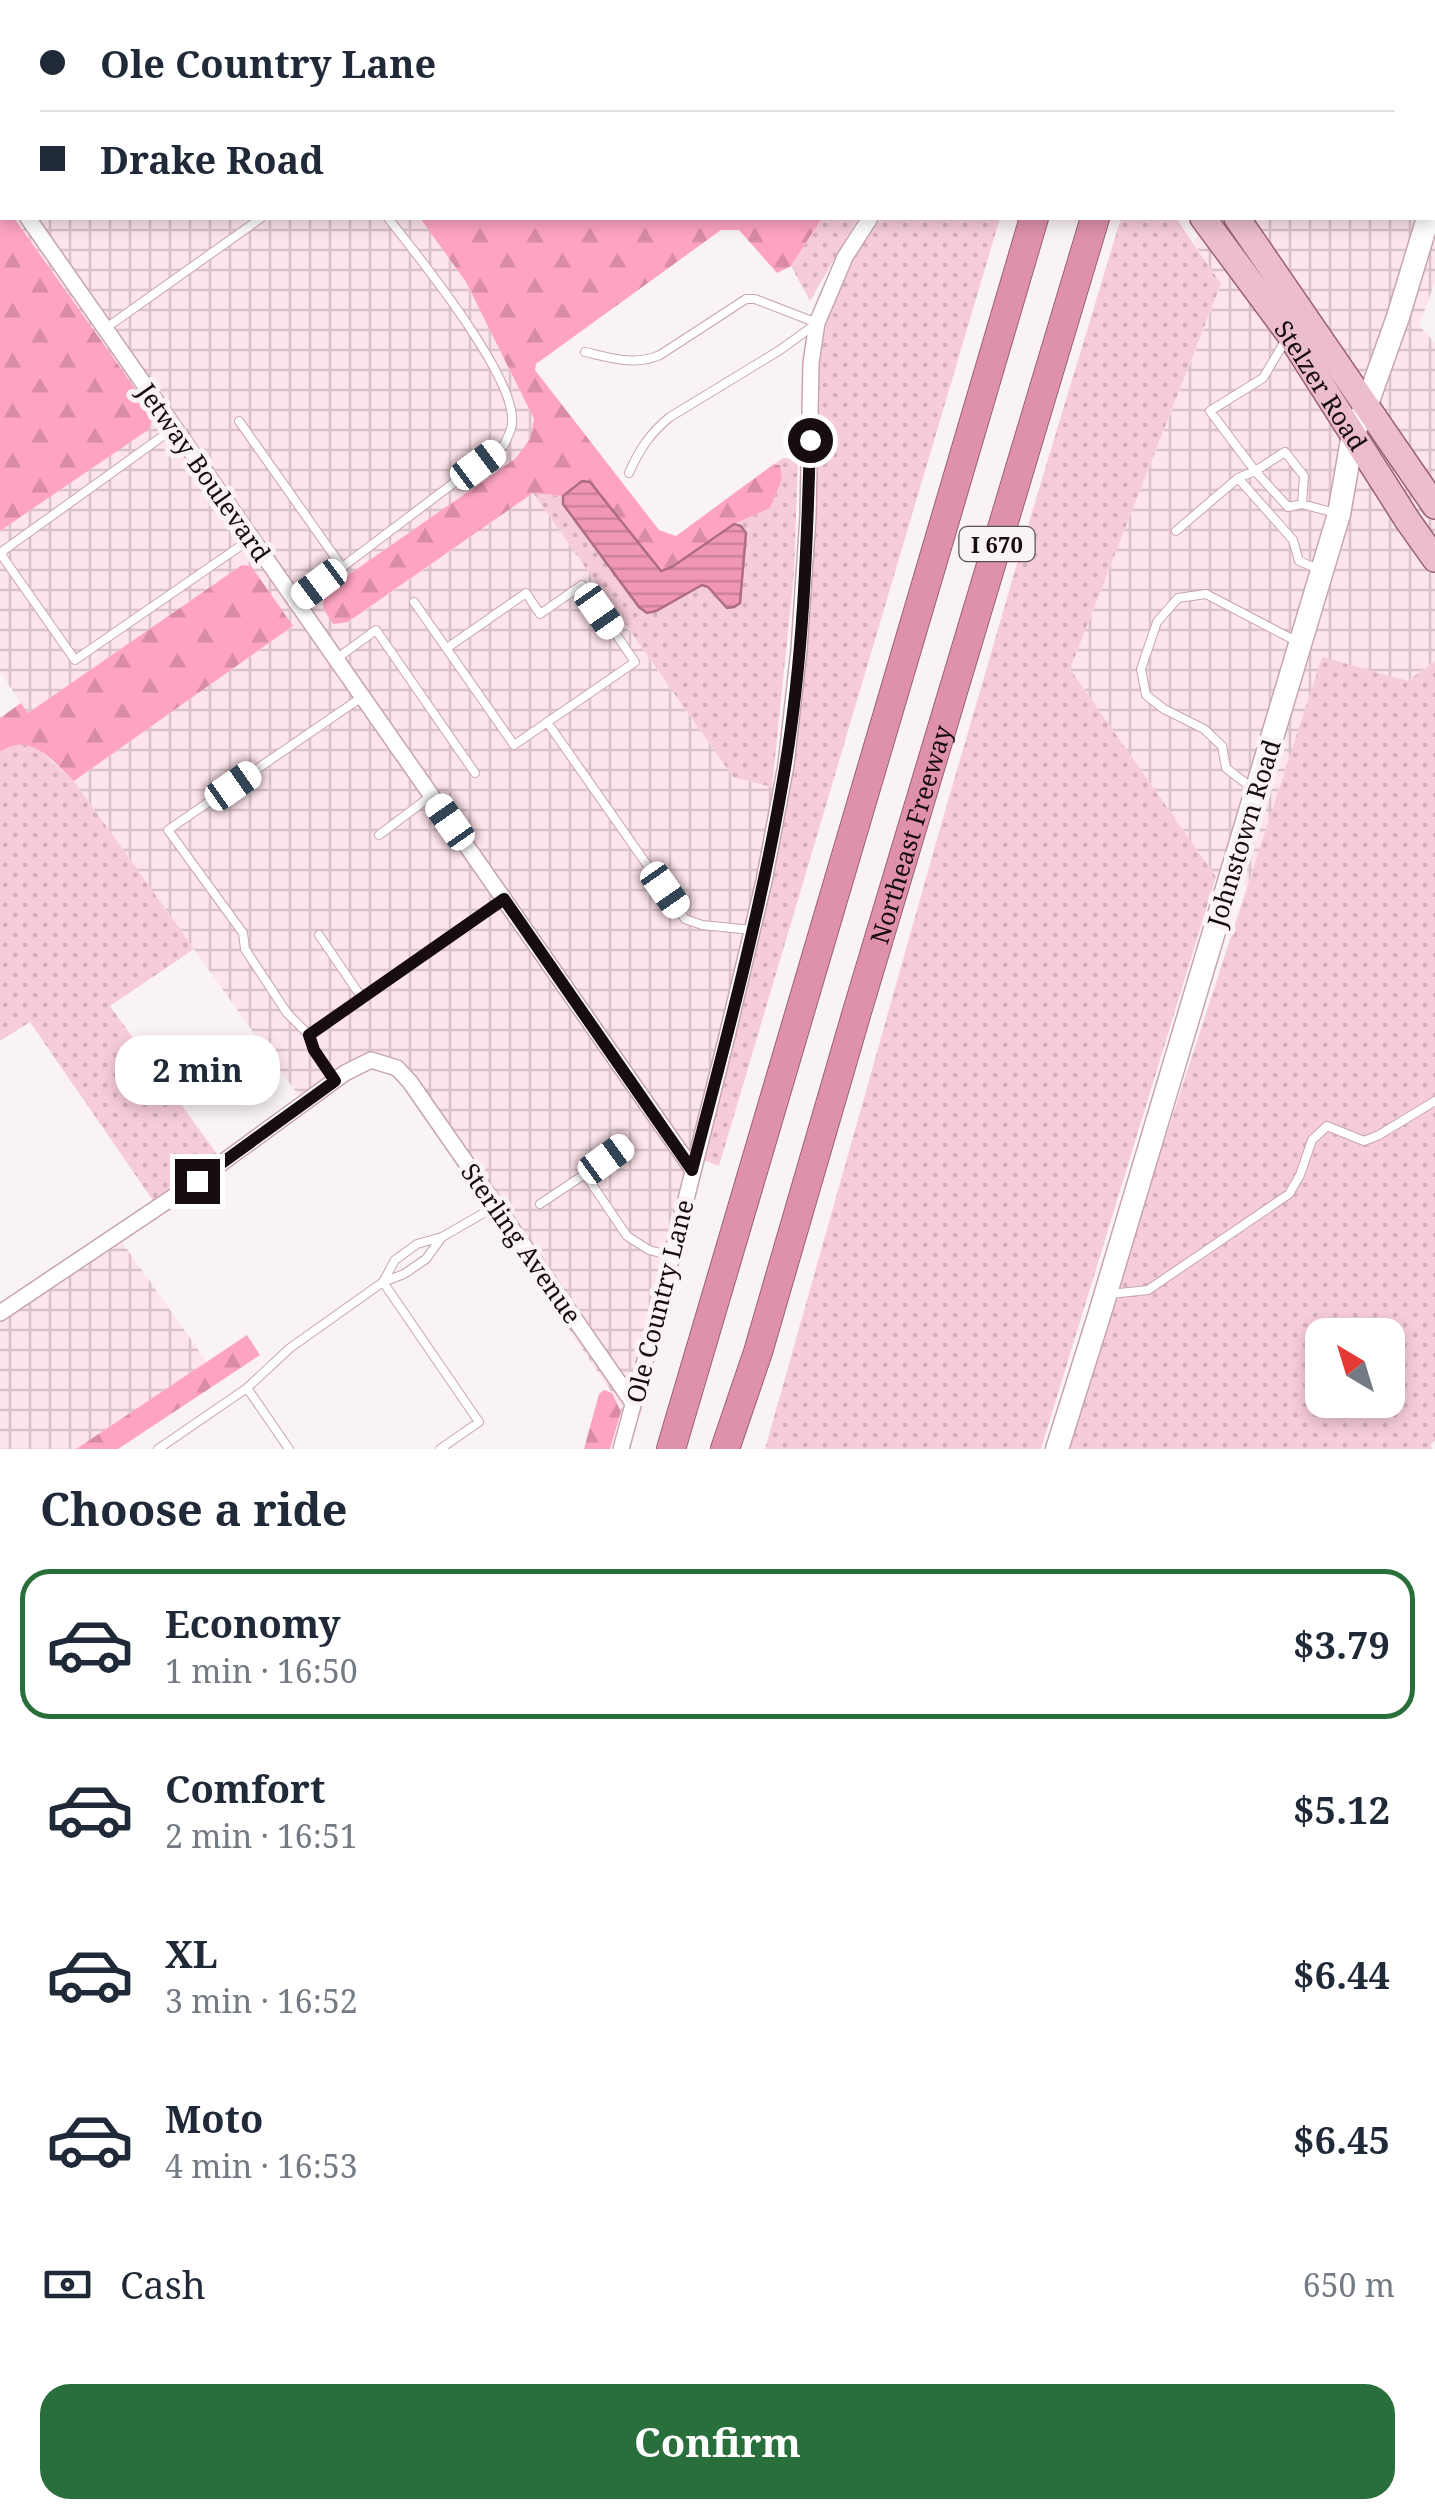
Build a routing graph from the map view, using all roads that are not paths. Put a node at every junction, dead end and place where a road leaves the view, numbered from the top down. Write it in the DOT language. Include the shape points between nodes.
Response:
graph roads {
  1 [pos="29,220"];
  2 [pos="259,220"];
  3 [pos="389,220"];
  4 [pos="869,220"];
  5 [pos="1033,220"];
  6 [pos="1094,220"];
  7 [pos="1204,220"];
  8 [pos="1238,220"];
  9 [pos="1427,220"];
  10 [pos="817,324"];
  11 [pos="105,329"];
  12 [pos="1290,334"];
  13 [pos="585,352"];
  14 [pos="1367,404"];
  15 [pos="238,421"];
  16 [pos="174,428"];
  17 [pos="1353,434"];
  18 [pos="1255,471"];
  19 [pos="629,473"];
  20 [pos="1238,478"];
  21 [pos="1302,504"];
  22 [pos="1435,506"];
  23 [pos="1339,514"];
  24 [pos="1176,531"];
  25 [pos="252,538"];
  26 [pos="0,553"];
  27 [pos="1435,559"];
  28 [pos="342,567"];
  29 [pos="1322,570"];
  30 [pos="296,602"];
  31 [pos="414,602"];
  32 [pos="1300,643"];
  33 [pos="447,648"];
  34 [pos="336,659"];
  35 [pos="362,697"];
  36 [pos="547,722"];
  37 [pos="475,773"];
  38 [pos="1256,791"];
  39 [pos="431,796"];
  40 [pos="379,835"];
  41 [pos="504,899"];
  42 [pos="752,930"];
  43 [pos="319,936"];
  44 [pos="362,998"];
  45 [pos="309,1035"];
  46 [pos="335,1081"];
  47 [pos="1435,1101"];
  48 [pos="627,1144"];
  49 [pos="692,1170"];
  50 [pos="585,1174"];
  51 [pos="540,1204"];
  52 [pos="496,1206"];
  53 [pos="442,1237"];
  54 [pos="672,1256"];
  55 [pos="383,1282"];
  56 [pos="1105,1294"];
  57 [pos="0,1313"];
  58 [pos="248,1388"];
  59 [pos="633,1403"];
  60 [pos="158,1449"];
  61 [pos="289,1449"];
  62 [pos="440,1449"];
  63 [pos="621,1449"];
  64 [pos="671,1449"];
  65 [pos="729,1449"];
  66 [pos="1056,1449"];
  1 -- 11 [label="street, Jetway Boulevard"];
  2 -- 11 [label="lane"];
  3 -- 28 [label="lane" via="488,355 512,423 504,445"];
  4 -- 10 [label="street, Ole Country Lane"];
  5 -- 64 [label="highway, I 670"];
  6 -- 65 [label="highway, Northeast Freeway / I 670"];
  7 -- 12 [label="main road, Stelzer Road"];
  8 -- 14 [label="main road, Stelzer Road"];
  9 -- 14 [label="main road, Johnstown Road"];
  10 -- 13 [label="lane" via="746,299 646,361"];
  10 -- 19 [label="lane" via="654,430"];
  10 -- 42 [label="street, Ole Country Lane" via="799,650 786,765"];
  11 -- 16 [label="street, Jetway Boulevard"];
  12 -- 17 [label="main road, Stelzer Road"];
  12 -- 18 [label="lane" via="1263,378 1210,411"];
  14 -- 17 [label="main road, Johnstown Road"];
  14 -- 22 [label="main road, Stelzer Road"];
  15 -- 28 [label="lane"];
  16 -- 25 [label="street, Jetway Boulevard"];
  16 -- 26 [label="lane"];
  17 -- 23 [label="main road, Johnstown Road"];
  17 -- 27 [label="main road, Stelzer Road"];
  18 -- 20 [label="lane"];
  18 -- 21 [label="lane" via="1288,507"];
  18 -- 21 [label="lane" via="1285,452 1304,476"];
  20 -- 24 [label="lane"];
  20 -- 29 [label="lane" via="1293,540 1299,561"];
  21 -- 23 [label="lane"];
  23 -- 29 [label="main road, Johnstown Road"];
  25 -- 26 [label="lane" via="75,660"];
  25 -- 30 [label="street, Jetway Boulevard"];
  28 -- 30 [label="lane"];
  29 -- 32 [label="main road, Johnstown Road"];
  30 -- 34 [label="street, Jetway Boulevard"];
  31 -- 33 [label="lane"];
  32 -- 38 [label="main road, Johnstown Road"];
  32 -- 38 [label="lane" via="1206,594 1178,598 1158,622 1140,669 1146,695 1204,729 1222,746 1226,768"];
  33 -- 36 [label="lane" via="514,744"];
  33 -- 36 [label="lane" via="526,593 540,614 582,585 635,662"];
  34 -- 35 [label="street, Jetway Boulevard"];
  34 -- 37 [label="lane" via="376,630"];
  35 -- 39 [label="street, Jetway Boulevard"];
  35 -- 45 [label="lane" via="168,830 244,934 245,949 286,1013"];
  36 -- 42 [label="lane" via="685,919"];
  38 -- 56 [label="main road, Johnstown Road"];
  39 -- 40 [label="lane"];
  39 -- 41 [label="street, Jetway Boulevard"];
  41 -- 44 [label="lane"];
  41 -- 49 [label="street, Jetway Boulevard"];
  42 -- 49 [label="street, Ole Country Lane"];
  43 -- 44 [label="lane"];
  44 -- 45 [label="lane"];
  45 -- 46 [label="lane"];
  46 -- 52 [label="street, Sterling Avenue" via="371,1060 396,1068"];
  46 -- 57 [label="street"];
  47 -- 56 [label="lane" via="1364,1140 1326,1126 1312,1140 1289,1194 1148,1290"];
  48 -- 50 [label="lane"];
  49 -- 54 [label="street, Ole Country Lane"];
  50 -- 51 [label="lane"];
  50 -- 54 [label="lane" via="627,1236"];
  52 -- 53 [label="lane"];
  52 -- 59 [label="street, Sterling Avenue"];
  53 -- 55 [label="lane" via="426,1259"];
  53 -- 55 [label="lane" via="395,1260"];
  54 -- 59 [label="street, Ole Country Lane"];
  55 -- 58 [label="lane" via="290,1348"];
  55 -- 62 [label="lane" via="478,1422"];
  56 -- 66 [label="main road, Johnstown Road"];
  58 -- 60 [label="lane"];
  58 -- 61 [label="lane"];
  59 -- 63 [label="street, Ole Country Lane"];
}
